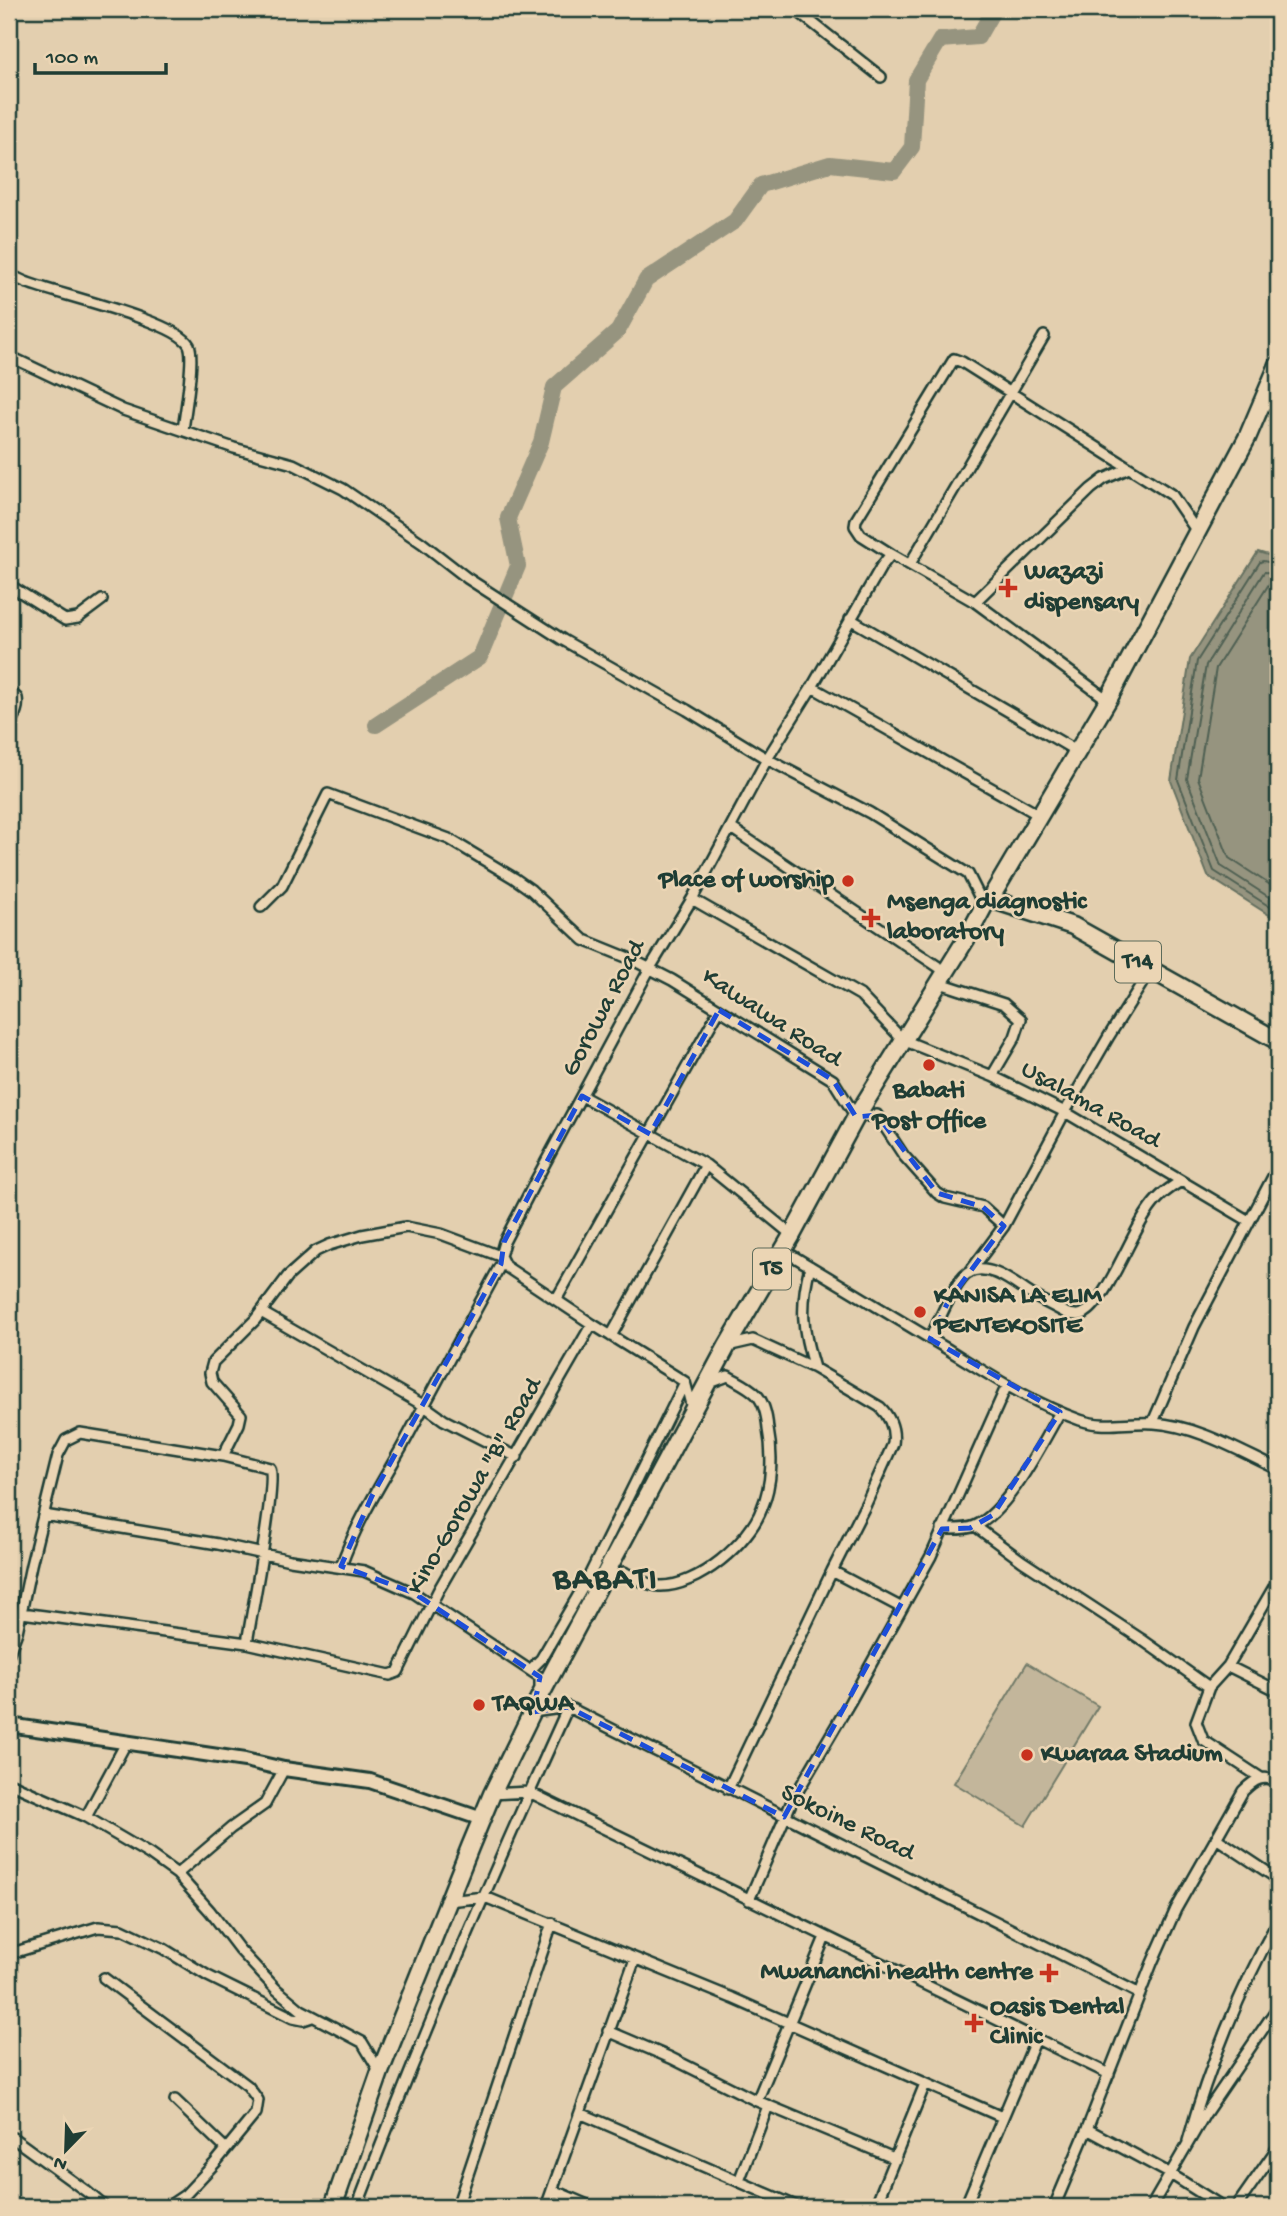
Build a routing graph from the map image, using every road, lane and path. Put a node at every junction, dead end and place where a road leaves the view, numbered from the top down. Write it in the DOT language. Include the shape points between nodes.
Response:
graph roads {
  1 [pos="795,9"];
  2 [pos="881,77"];
  3 [pos="9,274"];
  4 [pos="1044,336"];
  5 [pos="9,356"];
  6 [pos="1278,365"];
  7 [pos="1010,394"];
  8 [pos="1278,402"];
  9 [pos="1260,405"];
  10 [pos="183,430"];
  11 [pos="1129,468"];
  12 [pos="1198,533"];
  13 [pos="891,554"];
  14 [pos="910,564"];
  15 [pos="9,585"];
  16 [pos="102,600"];
  17 [pos="975,602"];
  18 [pos="850,619"];
  19 [pos="812,687"];
  20 [pos="9,691"];
  21 [pos="1108,700"];
  22 [pos="9,725"];
  23 [pos="767,759"];
  24 [pos="1069,768"];
  25 [pos="1039,815"];
  26 [pos="731,828"];
  27 [pos="692,899"];
  28 [pos="987,902"];
  29 [pos="261,908"];
  30 [pos="1073,926"];
  31 [pos="968,936"];
  32 [pos="650,968"];
  33 [pos="1151,969"];
  34 [pos="943,977"];
  35 [pos="719,1010"];
  36 [pos="903,1040"];
  37 [pos="1278,1041"];
  38 [pos="992,1076"];
  39 [pos="582,1096"];
  40 [pos="1065,1112"];
  41 [pos="856,1117"];
  42 [pos="650,1134"];
  43 [pos="706,1165"];
  44 [pos="1278,1167"];
  45 [pos="1181,1181"];
  46 [pos="1249,1221"];
  47 [pos="1004,1226"];
  48 [pos="792,1235"];
  49 [pos="501,1259"];
  50 [pos="810,1266"];
  51 [pos="773,1267"];
  52 [pos="969,1273"];
  53 [pos="556,1300"];
  54 [pos="261,1312"];
  55 [pos="592,1324"];
  56 [pos="611,1336"];
  57 [pos="930,1339"];
  58 [pos="727,1346"];
  59 [pos="814,1368"];
  60 [pos="685,1382"];
  61 [pos="705,1384"];
  62 [pos="1007,1385"];
  63 [pos="423,1405"];
  64 [pos="692,1408"];
  65 [pos="1060,1412"];
  66 [pos="1153,1422"];
  67 [pos="223,1456"];
  68 [pos="517,1457"];
  69 [pos="1278,1469"];
  70 [pos="44,1515"];
  71 [pos="975,1526"];
  72 [pos="942,1529"];
  73 [pos="261,1553"];
  74 [pos="341,1566"];
  75 [pos="832,1571"];
  76 [pos="1278,1580"];
  77 [pos="594,1581"];
  78 [pos="432,1605"];
  79 [pos="902,1608"];
  80 [pos="22,1613"];
  81 [pos="247,1643"];
  82 [pos="9,1653"];
  83 [pos="1228,1666"];
  84 [pos="530,1670"];
  85 [pos="1209,1687"];
  86 [pos="1278,1691"];
  87 [pos="536,1705"];
  88 [pos="568,1707"];
  89 [pos="9,1725"];
  90 [pos="126,1743"];
  91 [pos="284,1769"];
  92 [pos="1261,1777"];
  93 [pos="1278,1781"];
  94 [pos="9,1783"];
  95 [pos="728,1789"];
  96 [pos="529,1792"];
  97 [pos="492,1794"];
  98 [pos="86,1817"];
  99 [pos="784,1817"];
  100 [pos="482,1819"];
  101 [pos="1216,1838"];
  102 [pos="177,1874"];
  103 [pos="1278,1879"];
  104 [pos="485,1896"];
  105 [pos="749,1900"];
  106 [pos="448,1901"];
  107 [pos="1278,1921"];
  108 [pos="552,1923"];
  109 [pos="825,1937"];
  110 [pos="9,1954"];
  111 [pos="635,1959"];
  112 [pos="104,1978"];
  113 [pos="1140,1994"];
  114 [pos="1278,2007"];
  115 [pos="312,2017"];
  116 [pos="789,2023"];
  117 [pos="608,2031"];
  118 [pos="1036,2039"];
  119 [pos="380,2072"];
  120 [pos="1109,2074"];
  121 [pos="925,2084"];
  122 [pos="175,2100"];
  123 [pos="757,2101"];
  124 [pos="768,2106"];
  125 [pos="580,2113"];
  126 [pos="1002,2117"];
  127 [pos="1087,2129"];
  128 [pos="13,2138"];
  129 [pos="1188,2141"];
  130 [pos="1278,2147"];
  131 [pos="226,2149"];
  132 [pos="896,2159"];
  133 [pos="1170,2173"];
  134 [pos="739,2181"];
  135 [pos="552,2190"];
  136 [pos="105,2207"];
  137 [pos="167,2207"];
  138 [pos="333,2207"];
  139 [pos="357,2207"];
  140 [pos="459,2207"];
  141 [pos="546,2207"];
  142 [pos="592,2207"];
  143 [pos="797,2207"];
  144 [pos="875,2207"];
  145 [pos="965,2207"];
  146 [pos="1054,2207"];
  147 [pos="1152,2207"];
  148 [pos="1223,2207"];
  149 [pos="1236,2207"];
  1 -- 2 [label="street"];
  3 -- 10 [label="street" via="180,335 191,357"];
  4 -- 7 [label="street"];
  5 -- 10 [label="street" via="123,410"];
  6 -- 9 [label="highway, T5"];
  7 -- 11 [label="street"];
  7 -- 13 [label="street" via="952,360 856,520 861,536"];
  7 -- 14 [label="street"];
  8 -- 9 [label="street"];
  9 -- 12 [label="highway, T5"];
  10 -- 23 [label="street" via="293,464 343,489 562,640"];
  11 -- 12 [label="street" via="1172,495"];
  11 -- 17 [label="street" via="1091,489"];
  12 -- 21 [label="highway, T5"];
  13 -- 14 [label="street"];
  13 -- 18 [label="street, Gorowa Road"];
  14 -- 17 [label="street"];
  15 -- 16 [label="street" via="65,620 78,618"];
  17 -- 21 [label="street"];
  18 -- 19 [label="street, Gorowa Road"];
  18 -- 24 [label="street" via="1073,749"];
  19 -- 23 [label="street, Gorowa Road"];
  19 -- 25 [label="street"];
  20 -- 22 [label="street" via="18,704"];
  21 -- 24 [label="highway, T5"];
  23 -- 26 [label="street, Gorowa Road"];
  23 -- 28 [label="street" via="870,813 968,874"];
  24 -- 25 [label="highway, T5"];
  25 -- 28 [label="highway, T5"];
  26 -- 27 [label="street, Gorowa Road"];
  26 -- 34 [label="street"];
  27 -- 32 [label="street, Gorowa Road"];
  27 -- 36 [label="street" via="860,995"];
  28 -- 30 [label="highway, T14"];
  28 -- 31 [label="highway, T5"];
  29 -- 32 [label="street, Kawawa Road" via="282,886 325,798 332,794 449,839 531,890 584,940"];
  30 -- 31 [label="highway, T14" via="999,910"];
  30 -- 33 [label="highway, T14"];
  31 -- 34 [label="highway, T5"];
  32 -- 35 [label="street, Kawawa Road"];
  32 -- 39 [label="street, Gorowa Road"];
  33 -- 37 [label="highway, T14"];
  33 -- 40 [label="street"];
  34 -- 36 [label="highway, T5"];
  34 -- 38 [label="street" via="1004,1004 1021,1019"];
  35 -- 41 [label="street, Kawawa Road" via="833,1080"];
  35 -- 42 [label="street"];
  36 -- 38 [label="street, Usalama Road"];
  36 -- 41 [label="highway, T5"];
  38 -- 40 [label="street, Usalama Road"];
  39 -- 42 [label="street"];
  39 -- 49 [label="street, Gorowa Road" via="504,1242"];
  40 -- 45 [label="street, Usalama Road"];
  40 -- 47 [label="street"];
  41 -- 47 [label="street" via="877,1115 904,1156 937,1193 980,1206"];
  41 -- 48 [label="highway, T5"];
  42 -- 43 [label="street"];
  42 -- 53 [label="street"];
  43 -- 48 [label="street"];
  43 -- 56 [label="street"];
  44 -- 46 [label="street"];
  45 -- 46 [label="street, Usalama Road"];
  45 -- 52 [label="street" via="1162,1193 1144,1216 1086,1313 1066,1313 992,1272"];
  46 -- 66 [label="street" via="1194,1328"];
  47 -- 52 [label="street"];
  48 -- 51 [label="highway, T5"];
  49 -- 53 [label="street"];
  49 -- 54 [label="street" via="420,1228 387,1229 316,1251 288,1276"];
  49 -- 63 [label="street, Gorowa Road"];
  50 -- 51 [label="street" via="793,1256"];
  50 -- 57 [label="street"];
  50 -- 59 [label="street" via="803,1316"];
  51 -- 58 [label="highway, T5"];
  52 -- 57 [label="street" via="948,1300"];
  53 -- 55 [label="street"];
  54 -- 63 [label="street"];
  54 -- 67 [label="street" via="213,1362 212,1382 241,1415"];
  55 -- 56 [label="street"];
  55 -- 68 [label="street, Kino-Gorowa \"B\" Road"];
  56 -- 60 [label="street"];
  57 -- 62 [label="street"];
  58 -- 59 [label="street" via="753,1340"];
  58 -- 61 [label="highway, T5"];
  59 -- 75 [label="street" via="880,1407 894,1433 872,1492"];
  60 -- 64 [label="street"];
  60 -- 77 [label="street"];
  61 -- 64 [label="highway, T5"];
  61 -- 77 [label="street" via="729,1376 758,1395 763,1406 771,1443 770,1478 758,1517 719,1561 686,1581 655,1586 624,1572"];
  62 -- 65 [label="street"];
  62 -- 72 [label="street"];
  63 -- 68 [label="street"];
  63 -- 74 [label="street, Gorowa Road" via="362,1516"];
  64 -- 77 [label="highway, T5"];
  65 -- 66 [label="street" via="1109,1426"];
  65 -- 71 [label="street" via="1001,1507"];
  66 -- 69 [label="street" via="1184,1427"];
  67 -- 70 [label="street" via="76,1434 66,1440 58,1455"];
  67 -- 73 [label="street" via="272,1471"];
  68 -- 78 [label="street, Kino-Gorowa \"B\" Road"];
  70 -- 73 [label="street"];
  70 -- 80 [label="street"];
  71 -- 72 [label="street"];
  71 -- 85 [label="street"];
  72 -- 79 [label="street"];
  73 -- 74 [label="street"];
  73 -- 81 [label="street"];
  74 -- 78 [label="street" via="398,1585"];
  75 -- 79 [label="street"];
  75 -- 95 [label="street"];
  76 -- 83 [label="street"];
  77 -- 84 [label="street"];
  77 -- 87 [label="highway, T5" via="590,1603"];
  78 -- 81 [label="street, Kino-Gorowa \"B\" Road" via="398,1672 390,1675"];
  78 -- 84 [label="street"];
  79 -- 99 [label="street"];
  80 -- 81 [label="street"];
  80 -- 82 [label="street"];
  83 -- 85 [label="street"];
  83 -- 86 [label="street"];
  84 -- 87 [label="street" via="540,1677"];
  85 -- 92 [label="street" via="1196,1722 1203,1740"];
  87 -- 88 [label="street"];
  87 -- 97 [label="highway, T5"];
  88 -- 95 [label="street, Sokoine Road"];
  88 -- 96 [label="street"];
  89 -- 90 [label="street"];
  90 -- 91 [label="street"];
  90 -- 98 [label="street"];
  91 -- 100 [label="street" via="370,1781"];
  91 -- 102 [label="street" via="265,1804"];
  92 -- 93 [label="street"];
  92 -- 101 [label="street" via="1243,1791"];
  94 -- 98 [label="street"];
  95 -- 99 [label="street, Sokoine Road"];
  96 -- 97 [label="street"];
  96 -- 104 [label="street"];
  96 -- 105 [label="street"];
  97 -- 100 [label="highway, T5"];
  98 -- 102 [label="street"];
  99 -- 105 [label="street"];
  99 -- 113 [label="street, Sokoine Road"];
  100 -- 106 [label="highway, T5"];
  101 -- 103 [label="street"];
  101 -- 113 [label="street" via="1176,1909"];
  102 -- 115 [label="street" via="264,1977"];
  104 -- 106 [label="street"];
  104 -- 108 [label="street"];
  104 -- 139 [label="street"];
  105 -- 109 [label="street"];
  106 -- 119 [label="highway, T5"];
  107 -- 129 [label="street" via="1202,2092"];
  108 -- 111 [label="street"];
  108 -- 140 [label="street"];
  109 -- 116 [label="street"];
  109 -- 118 [label="street"];
  110 -- 115 [label="street" via="98,1927 122,1928 293,2018"];
  111 -- 116 [label="street"];
  111 -- 117 [label="street"];
  112 -- 131 [label="street" via="255,2094 256,2113"];
  113 -- 120 [label="street"];
  114 -- 129 [label="street"];
  115 -- 119 [label="street" via="362,2042"];
  116 -- 121 [label="street"];
  116 -- 123 [label="street"];
  117 -- 123 [label="street"];
  117 -- 125 [label="street"];
  118 -- 120 [label="street"];
  118 -- 126 [label="street"];
  119 -- 138 [label="highway, T5"];
  120 -- 127 [label="street"];
  121 -- 126 [label="street"];
  121 -- 132 [label="street"];
  122 -- 131 [label="street"];
  123 -- 124 [label="street"];
  124 -- 132 [label="street"];
  124 -- 134 [label="street"];
  125 -- 134 [label="street"];
  125 -- 135 [label="street"];
  126 -- 145 [label="street"];
  127 -- 133 [label="street"];
  127 -- 146 [label="street"];
  128 -- 136 [label="street"];
  129 -- 133 [label="street"];
  130 -- 149 [label="street"];
  131 -- 137 [label="street" via="188,2192"];
  132 -- 144 [label="street"];
  133 -- 147 [label="street"];
  133 -- 148 [label="street"];
  134 -- 143 [label="street"];
  135 -- 141 [label="street"];
  135 -- 142 [label="street"];
}
